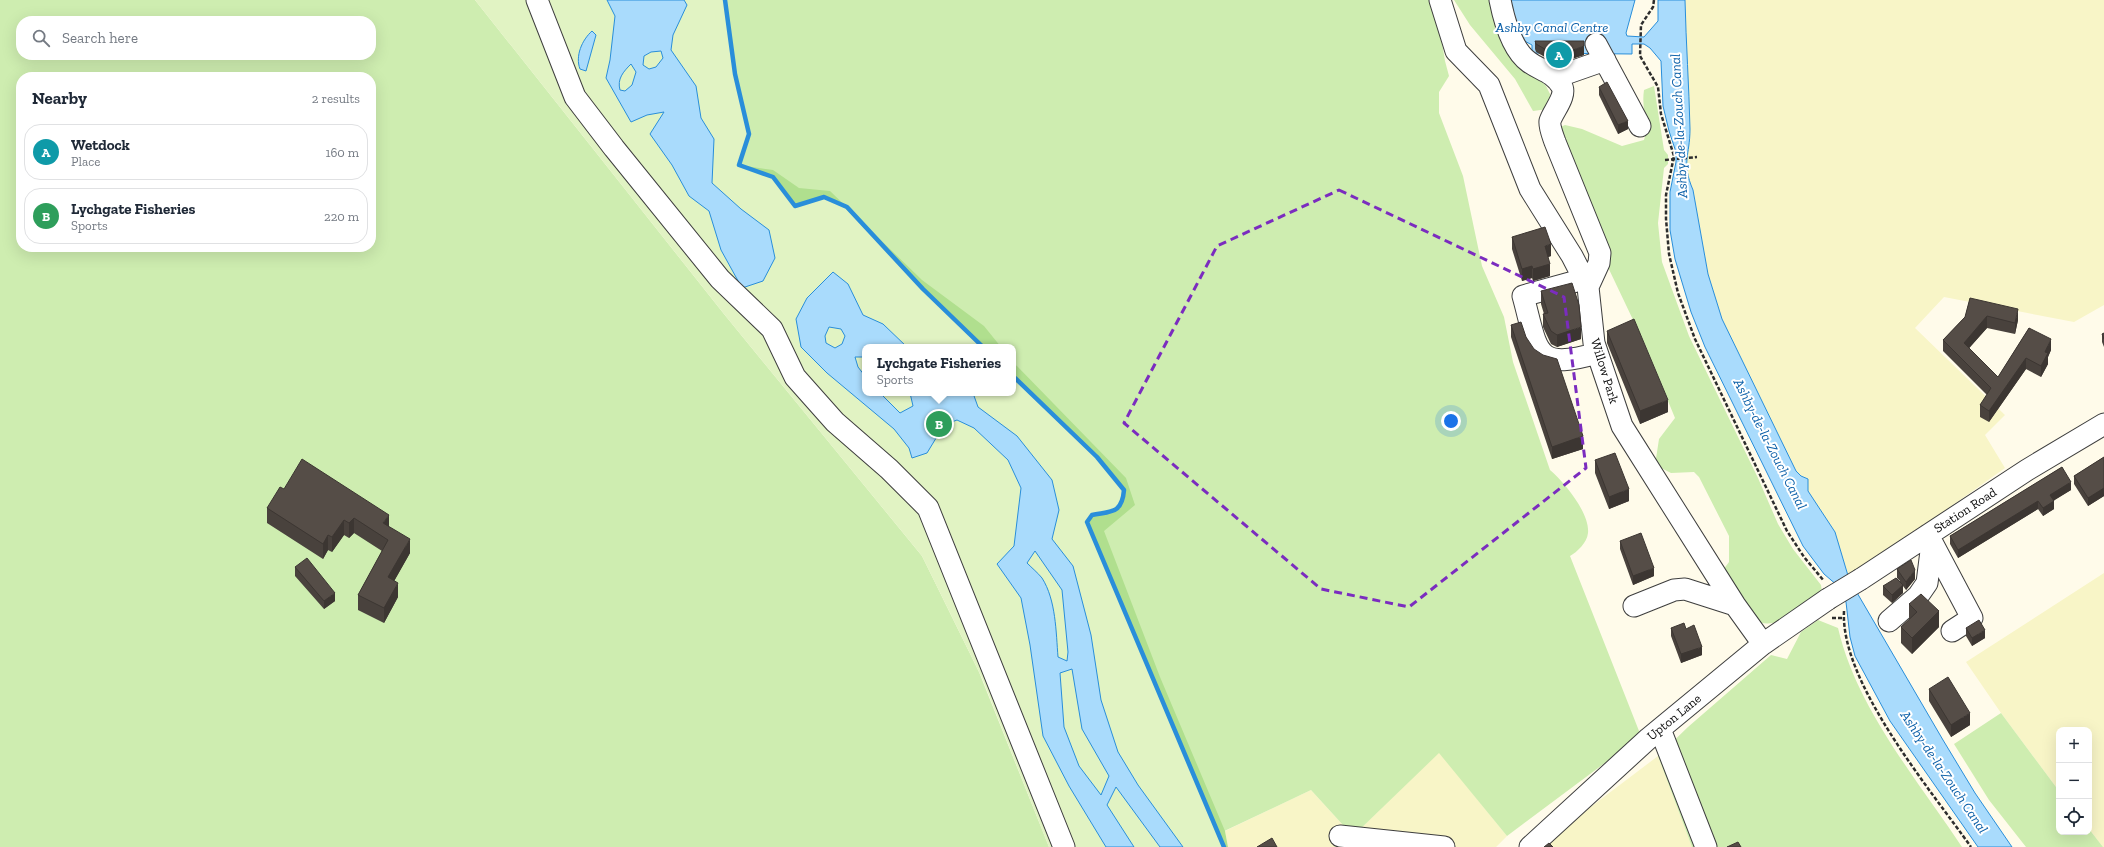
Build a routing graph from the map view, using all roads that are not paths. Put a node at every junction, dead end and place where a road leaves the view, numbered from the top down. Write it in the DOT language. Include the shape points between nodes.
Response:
graph roads {
  1 [pos="537,0"];
  2 [pos="1440,0"];
  3 [pos="1500,0"];
  4 [pos="1556,79"];
  5 [pos="1640,126"];
  6 [pos="1586,283"];
  7 [pos="1597,353"];
  8 [pos="2104,424"];
  9 [pos="1930,539"];
  10 [pos="1833,596"];
  11 [pos="1736,605"];
  12 [pos="1634,606"];
  13 [pos="1889,621"];
  14 [pos="1952,631"];
  15 [pos="1763,644"];
  16 [pos="1655,733"];
  17 [pos="1340,836"];
  18 [pos="1064,847"];
  19 [pos="1444,847"];
  20 [pos="1530,847"];
  21 [pos="1706,847"];
  1 -- 18 [label="street" via="575,97 610,143 720,279 772,329 795,377 835,422 928,508"];
  2 -- 6 [label="street" via="1456,51 1489,85 1530,189"];
  3 -- 4 [label="street" via="1502,15 1523,56 1530,63 1547,70"];
  4 -- 5 [label="street" via="1601,52"];
  4 -- 6 [label="street" via="1564,92 1550,123 1553,136 1600,253 1599,264"];
  6 -- 7 [label="street, Willow Park"];
  6 -- 7 [label="street" via="1523,296 1536,343 1547,357 1566,361"];
  7 -- 11 [label="street, Willow Park" via="1622,426"];
  8 -- 9 [label="street, Station Road" via="2028,470"];
  9 -- 10 [label="street, Station Road, bridge"];
  9 -- 13 [label="street" via="1927,583 1918,596"];
  9 -- 14 [label="street" via="1972,618"];
  10 -- 15 [label="street, Upton Lane"];
  11 -- 12 [label="street" via="1685,589 1674,590"];
  11 -- 15 [label="street, Willow Park"];
  15 -- 16 [label="street, Upton Lane"];
  16 -- 20 [label="street, Upton Lane"];
  16 -- 21 [label="street"];
  17 -- 19 [label="street"];
}
